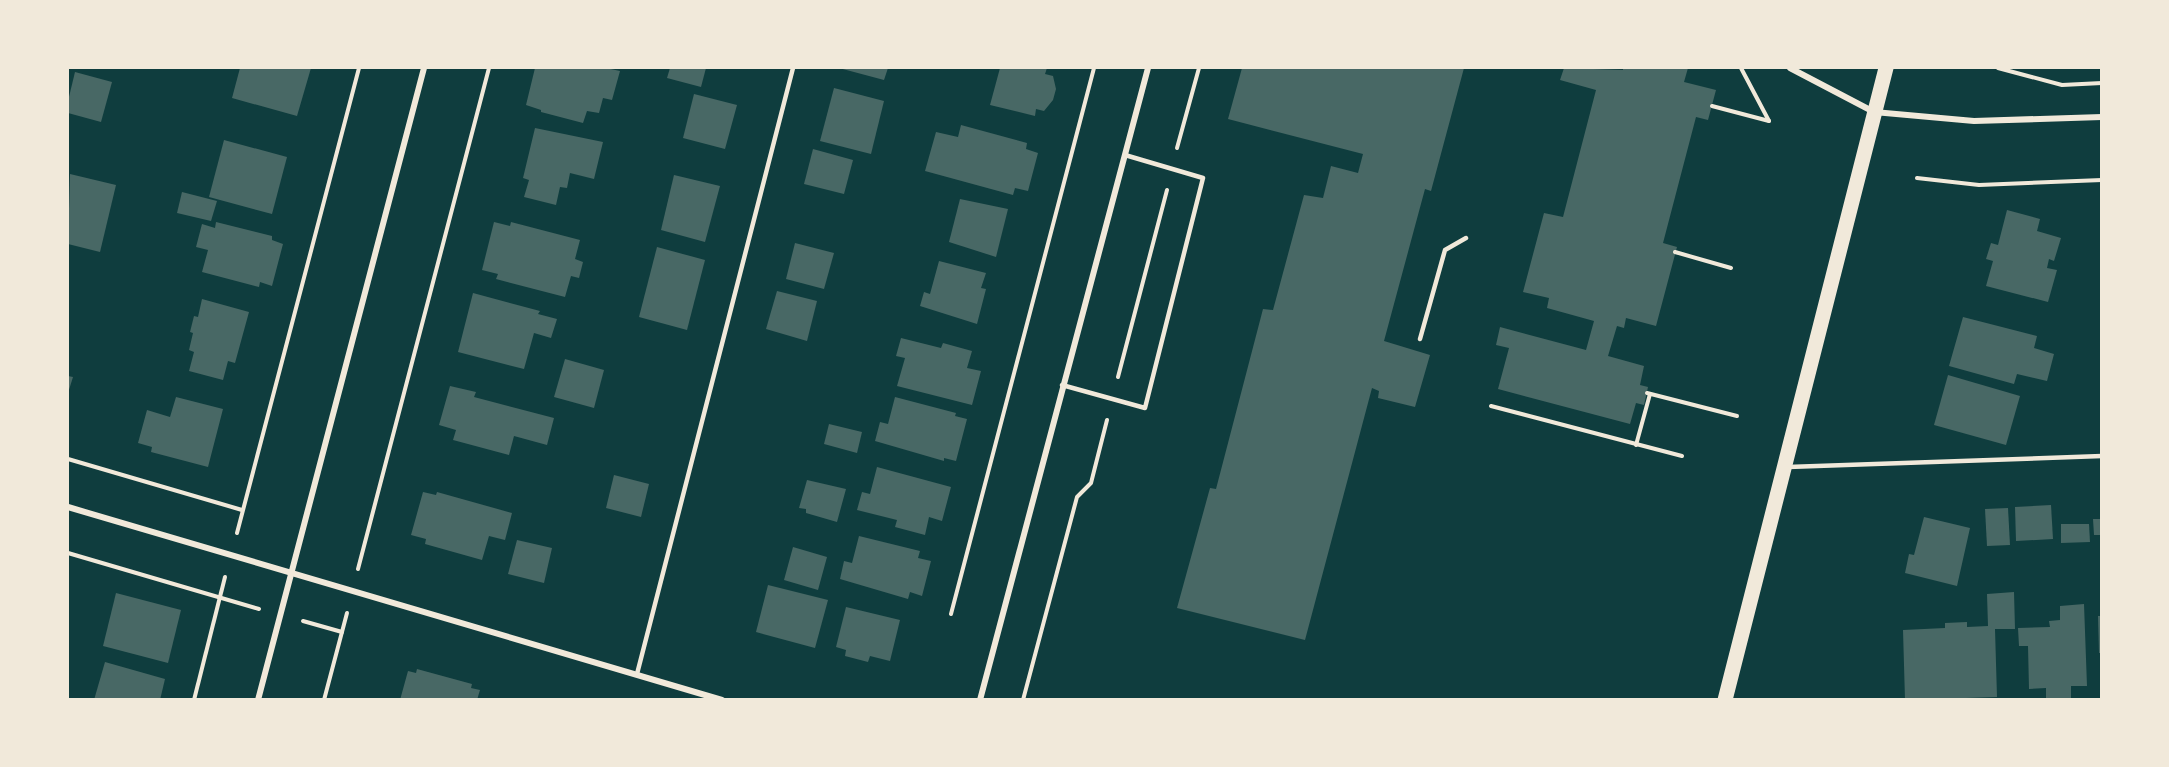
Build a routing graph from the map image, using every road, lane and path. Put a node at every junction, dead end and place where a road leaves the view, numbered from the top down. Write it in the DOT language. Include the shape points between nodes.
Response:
graph roads {
  1 [pos="359,68"];
  2 [pos="424,68"];
  3 [pos="489,68"];
  4 [pos="793,68"];
  5 [pos="1094,68"];
  6 [pos="1148,68"];
  7 [pos="1741,68"];
  8 [pos="1790,68"];
  9 [pos="1886,68"];
  10 [pos="1998,68"];
  11 [pos="2102,83"];
  12 [pos="1712,106"];
  13 [pos="1874,112"];
  14 [pos="2102,117"];
  15 [pos="1125,154"];
  16 [pos="1917,178"];
  17 [pos="2102,180"];
  18 [pos="1466,238"];
  19 [pos="1675,252"];
  20 [pos="1731,268"];
  21 [pos="1420,339"];
  22 [pos="1062,385"];
  23 [pos="1491,406"];
  24 [pos="1737,416"];
  25 [pos="1636,445"];
  26 [pos="1682,456"];
  27 [pos="2102,456"];
  28 [pos="68,459"];
  29 [pos="1783,467"];
  30 [pos="68,507"];
  31 [pos="243,510"];
  32 [pos="237,533"];
  33 [pos="68,553"];
  34 [pos="227,570"];
  35 [pos="291,571"];
  36 [pos="357,571"];
  37 [pos="220,597"];
  38 [pos="260,609"];
  39 [pos="348,610"];
  40 [pos="951,614"];
  41 [pos="303,621"];
  42 [pos="342,632"];
  43 [pos="637,674"];
  44 [pos="194,699"];
  45 [pos="258,699"];
  46 [pos="324,699"];
  47 [pos="718,699"];
  48 [pos="980,699"];
  49 [pos="1725,699"];
  1 -- 31 [label="path"];
  2 -- 35 [label="street"];
  3 -- 36 [label="path"];
  4 -- 43 [label="lane"];
  5 -- 40 [label="path"];
  6 -- 15 [label="street"];
  7 -- 12 [label="path" via="1769,121"];
  8 -- 13 [label="street"];
  9 -- 13 [label="main road"];
  10 -- 11 [label="path" via="2062,85"];
  13 -- 14 [label="street" via="1974,121"];
  13 -- 29 [label="main road"];
  15 -- 22 [label="street"];
  15 -- 22 [label="lane" via="1203,178 1145,408"];
  16 -- 17 [label="path" via="1979,185"];
  18 -- 21 [label="lane" via="1445,250"];
  19 -- 20 [label="path"];
  22 -- 48 [label="street"];
  23 -- 25 [label="path"];
  24 -- 25 [label="path" via="1649,394"];
  25 -- 26 [label="path"];
  27 -- 29 [label="lane"];
  28 -- 31 [label="path"];
  29 -- 49 [label="main road"];
  30 -- 35 [label="street"];
  31 -- 32 [label="path"];
  33 -- 37 [label="path"];
  34 -- 37 [label="path"];
  35 -- 43 [label="street"];
  35 -- 45 [label="street"];
  37 -- 38 [label="path"];
  37 -- 44 [label="path"];
  39 -- 42 [label="path"];
  41 -- 42 [label="path"];
  42 -- 46 [label="path"];
  43 -- 47 [label="street"];
}
